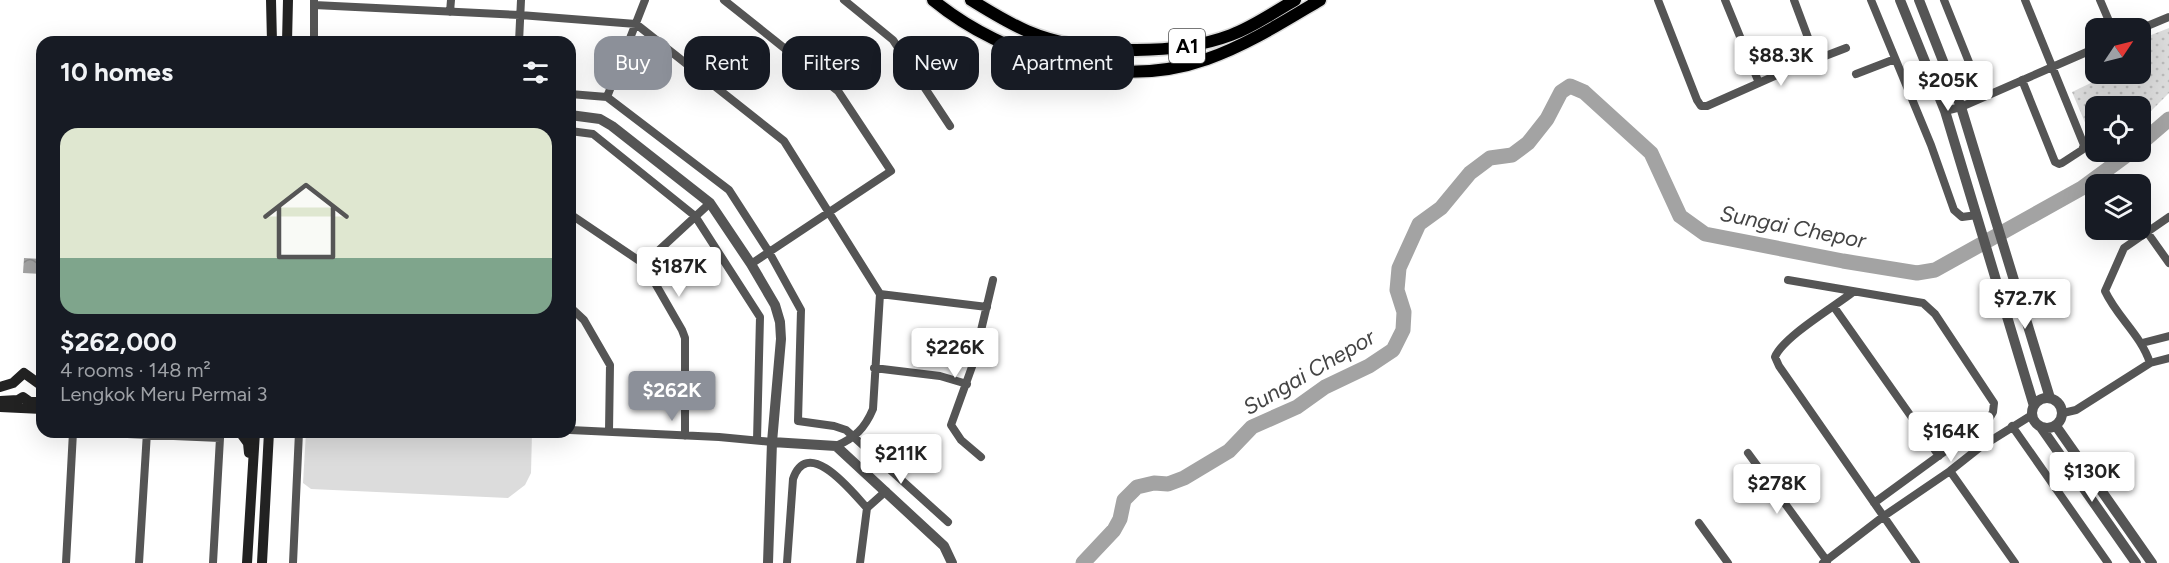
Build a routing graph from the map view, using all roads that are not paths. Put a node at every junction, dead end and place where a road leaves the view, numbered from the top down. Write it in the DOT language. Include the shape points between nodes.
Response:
graph roads {
  1 [pos="271,0"];
  2 [pos="288,0"];
  3 [pos="451,0"];
  4 [pos="521,0"];
  5 [pos="645,0"];
  6 [pos="724,0"];
  7 [pos="844,0"];
  8 [pos="933,0"];
  9 [pos="971,0"];
  10 [pos="976,0"];
  11 [pos="1295,0"];
  12 [pos="1320,0"];
  13 [pos="1658,0"];
  14 [pos="1725,0"];
  15 [pos="1794,0"];
  16 [pos="1871,0"];
  17 [pos="1900,0"];
  18 [pos="1919,0"];
  19 [pos="1944,0"];
  20 [pos="2025,0"];
  21 [pos="2100,0"];
  22 [pos="314,2"];
  23 [pos="988,11"];
  24 [pos="450,12"];
  25 [pos="520,15"];
  26 [pos="2169,17"];
  27 [pos="2108,18"];
  28 [pos="636,24"];
  29 [pos="2151,24"];
  30 [pos="272,36"];
  31 [pos="287,36"];
  32 [pos="314,36"];
  33 [pos="519,36"];
  34 [pos="1846,48"];
  35 [pos="2085,52"];
  36 [pos="1816,59"];
  37 [pos="1895,59"];
  38 [pos="2052,66"];
  39 [pos="1856,74"];
  40 [pos="2022,80"];
  41 [pos="1759,83"];
  42 [pos="576,94"];
  43 [pos="607,97"];
  44 [pos="1983,98"];
  45 [pos="1961,107"];
  46 [pos="1946,111"];
  47 [pos="576,116"];
  48 [pos="950,126"];
  49 [pos="576,132"];
  50 [pos="710,203"];
  51 [pos="830,212"];
  52 [pos="695,216"];
  53 [pos="2169,217"];
  54 [pos="576,218"];
  55 [pos="1978,219"];
  56 [pos="2151,229"];
  57 [pos="2151,238"];
  58 [pos="2136,240"];
  59 [pos="769,252"];
  60 [pos="2169,263"];
  61 [pos="644,264"];
  62 [pos="751,264"];
  63 [pos="993,280"];
  64 [pos="1788,280"];
  65 [pos="1853,292"];
  66 [pos="880,294"];
  67 [pos="987,307"];
  68 [pos="1834,307"];
  69 [pos="576,313"];
  70 [pos="2169,336"];
  71 [pos="2142,343"];
  72 [pos="2169,358"];
  73 [pos="2150,363"];
  74 [pos="874,368"];
  75 [pos="36,382"];
  76 [pos="967,384"];
  77 [pos="0,387"];
  78 [pos="2050,398"];
  79 [pos="0,399"];
  80 [pos="36,401"];
  81 [pos="0,407"];
  82 [pos="36,409"];
  83 [pos="2033,410"];
  84 [pos="2063,413"];
  85 [pos="2012,426"];
  86 [pos="2040,426"];
  87 [pos="2056,426"];
  88 [pos="576,430"];
  89 [pos="609,432"];
  90 [pos="685,436"];
  91 [pos="855,437"];
  92 [pos="73,438"];
  93 [pos="146,438"];
  94 [pos="220,438"];
  95 [pos="245,438"];
  96 [pos="255,438"];
  97 [pos="267,438"];
  98 [pos="299,438"];
  99 [pos="757,440"];
  100 [pos="772,442"];
  101 [pos="836,446"];
  102 [pos="1748,453"];
  103 [pos="1939,456"];
  104 [pos="981,457"];
  105 [pos="1950,471"];
  106 [pos="252,483"];
  107 [pos="886,491"];
  108 [pos="1874,503"];
  109 [pos="867,508"];
  110 [pos="1884,516"];
  111 [pos="948,522"];
  112 [pos="1699,524"];
  113 [pos="1825,562"];
  114 [pos="66,563"];
  115 [pos="139,563"];
  116 [pos="213,563"];
  117 [pos="247,563"];
  118 [pos="262,563"];
  119 [pos="293,563"];
  120 [pos="768,563"];
  121 [pos="787,563"];
  122 [pos="860,563"];
  123 [pos="952,563"];
  124 [pos="1728,563"];
  125 [pos="1916,563"];
  126 [pos="2015,563"];
  127 [pos="2108,563"];
  128 [pos="2136,563"];
  129 [pos="2152,563"];
  1 -- 30 [label="main road"];
  2 -- 31 [label="main road"];
  3 -- 24 [label="street"];
  4 -- 25 [label="street"];
  5 -- 28 [label="street"];
  6 -- 51 [label="street" via="838,91 891,171"];
  7 -- 48 [label="street" via="893,40"];
  8 -- 12 [label="main road, A1" via="980,33 1023,53 1080,66 1143,71 1172,69 1206,60"];
  9 -- 23 [label="main road, A1"];
  10 -- 23 [label="main road"];
  11 -- 23 [label="main road, A1" via="1232,35 1204,44 1158,50 1096,47 1052,39"];
  13 -- 41 [label="street" via="1701,106"];
  14 -- 41 [label="street"];
  15 -- 36 [label="street"];
  16 -- 37 [label="street"];
  17 -- 46 [label="street"];
  18 -- 45 [label="street"];
  19 -- 44 [label="street"];
  20 -- 38 [label="street"];
  21 -- 27 [label="street"];
  22 -- 24 [label="street"];
  22 -- 32 [label="street"];
  24 -- 25 [label="street"];
  25 -- 28 [label="street"];
  25 -- 33 [label="street"];
  26 -- 29 [label="street"];
  28 -- 43 [label="street"];
  28 -- 51 [label="street" via="784,141"];
  34 -- 36 [label="street"];
  35 -- 38 [label="street"];
  36 -- 41 [label="street"];
  37 -- 39 [label="street"];
  37 -- 55 [label="street" via="1954,210 1962,217"];
  38 -- 40 [label="street"];
  38 -- 40 [label="street" via="2084,145 2062,163 2055,162"];
  40 -- 44 [label="street"];
  42 -- 43 [label="street"];
  43 -- 59 [label="street" via="729,190"];
  44 -- 45 [label="street"];
  45 -- 46 [label="street"];
  45 -- 78 [label="street"];
  46 -- 55 [label="street"];
  47 -- 50 [label="street" via="600,119 612,126"];
  49 -- 52 [label="street" via="593,134"];
  50 -- 52 [label="street"];
  50 -- 62 [label="street"];
  51 -- 59 [label="street"];
  51 -- 66 [label="street"];
  52 -- 61 [label="street"];
  52 -- 99 [label="street" via="760,317"];
  53 -- 56 [label="street"];
  54 -- 61 [label="street"];
  55 -- 83 [label="street"];
  57 -- 60 [label="street"];
  58 -- 71 [label="street" via="2120,254 2105,291"];
  59 -- 62 [label="street"];
  59 -- 91 [label="street" via="801,310 798,422 841,428"];
  61 -- 90 [label="street" via="685,338"];
  62 -- 100 [label="street" via="775,305 780,322"];
  63 -- 67 [label="street"];
  64 -- 65 [label="street"];
  65 -- 68 [label="street"];
  65 -- 103 [label="street" via="1923,303 1935,314 1994,403 1989,419"];
  66 -- 67 [label="street"];
  66 -- 74 [label="street"];
  67 -- 76 [label="street"];
  68 -- 103 [label="street"];
  68 -- 108 [label="street" via="1778,350 1775,357"];
  69 -- 89 [label="street" via="610,365"];
  70 -- 71 [label="street"];
  71 -- 73 [label="street"];
  72 -- 73 [label="street"];
  73 -- 84 [label="street" via="2076,410"];
  74 -- 76 [label="street" via="940,376"];
  74 -- 91 [label="street" via="873,409"];
  75 -- 77 [label="main road" via="24,374"];
  76 -- 104 [label="street" via="951,425"];
  78 -- 83 [label="street" via="2041,399"];
  78 -- 84 [label="street" via="2059,403"];
  79 -- 80 [label="main road" via="23,397"];
  81 -- 82 [label="main road"];
  83 -- 85 [label="street"];
  83 -- 86 [label="street"];
  84 -- 87 [label="street"];
  85 -- 105 [label="street"];
  85 -- 127 [label="street"];
  86 -- 87 [label="street"];
  86 -- 128 [label="street"];
  87 -- 129 [label="street"];
  88 -- 89 [label="street"];
  89 -- 90 [label="street"];
  90 -- 99 [label="street"];
  91 -- 101 [label="street"];
  91 -- 111 [label="street"];
  92 -- 114 [label="street"];
  93 -- 115 [label="street"];
  94 -- 116 [label="street"];
  95 -- 106 [label="main road"];
  96 -- 106 [label="main road"];
  97 -- 118 [label="main road"];
  98 -- 119 [label="street"];
  99 -- 100 [label="street"];
  100 -- 101 [label="street"];
  100 -- 120 [label="street"];
  101 -- 107 [label="street"];
  102 -- 113 [label="street"];
  103 -- 108 [label="street"];
  105 -- 110 [label="street"];
  105 -- 126 [label="street"];
  106 -- 117 [label="main road"];
  107 -- 109 [label="street"];
  107 -- 123 [label="street" via="944,546"];
  108 -- 110 [label="street"];
  109 -- 121 [label="street" via="826,467 800,467 793,479"];
  109 -- 122 [label="street"];
  110 -- 113 [label="street"];
  110 -- 125 [label="street"];
  112 -- 124 [label="street"];
}
